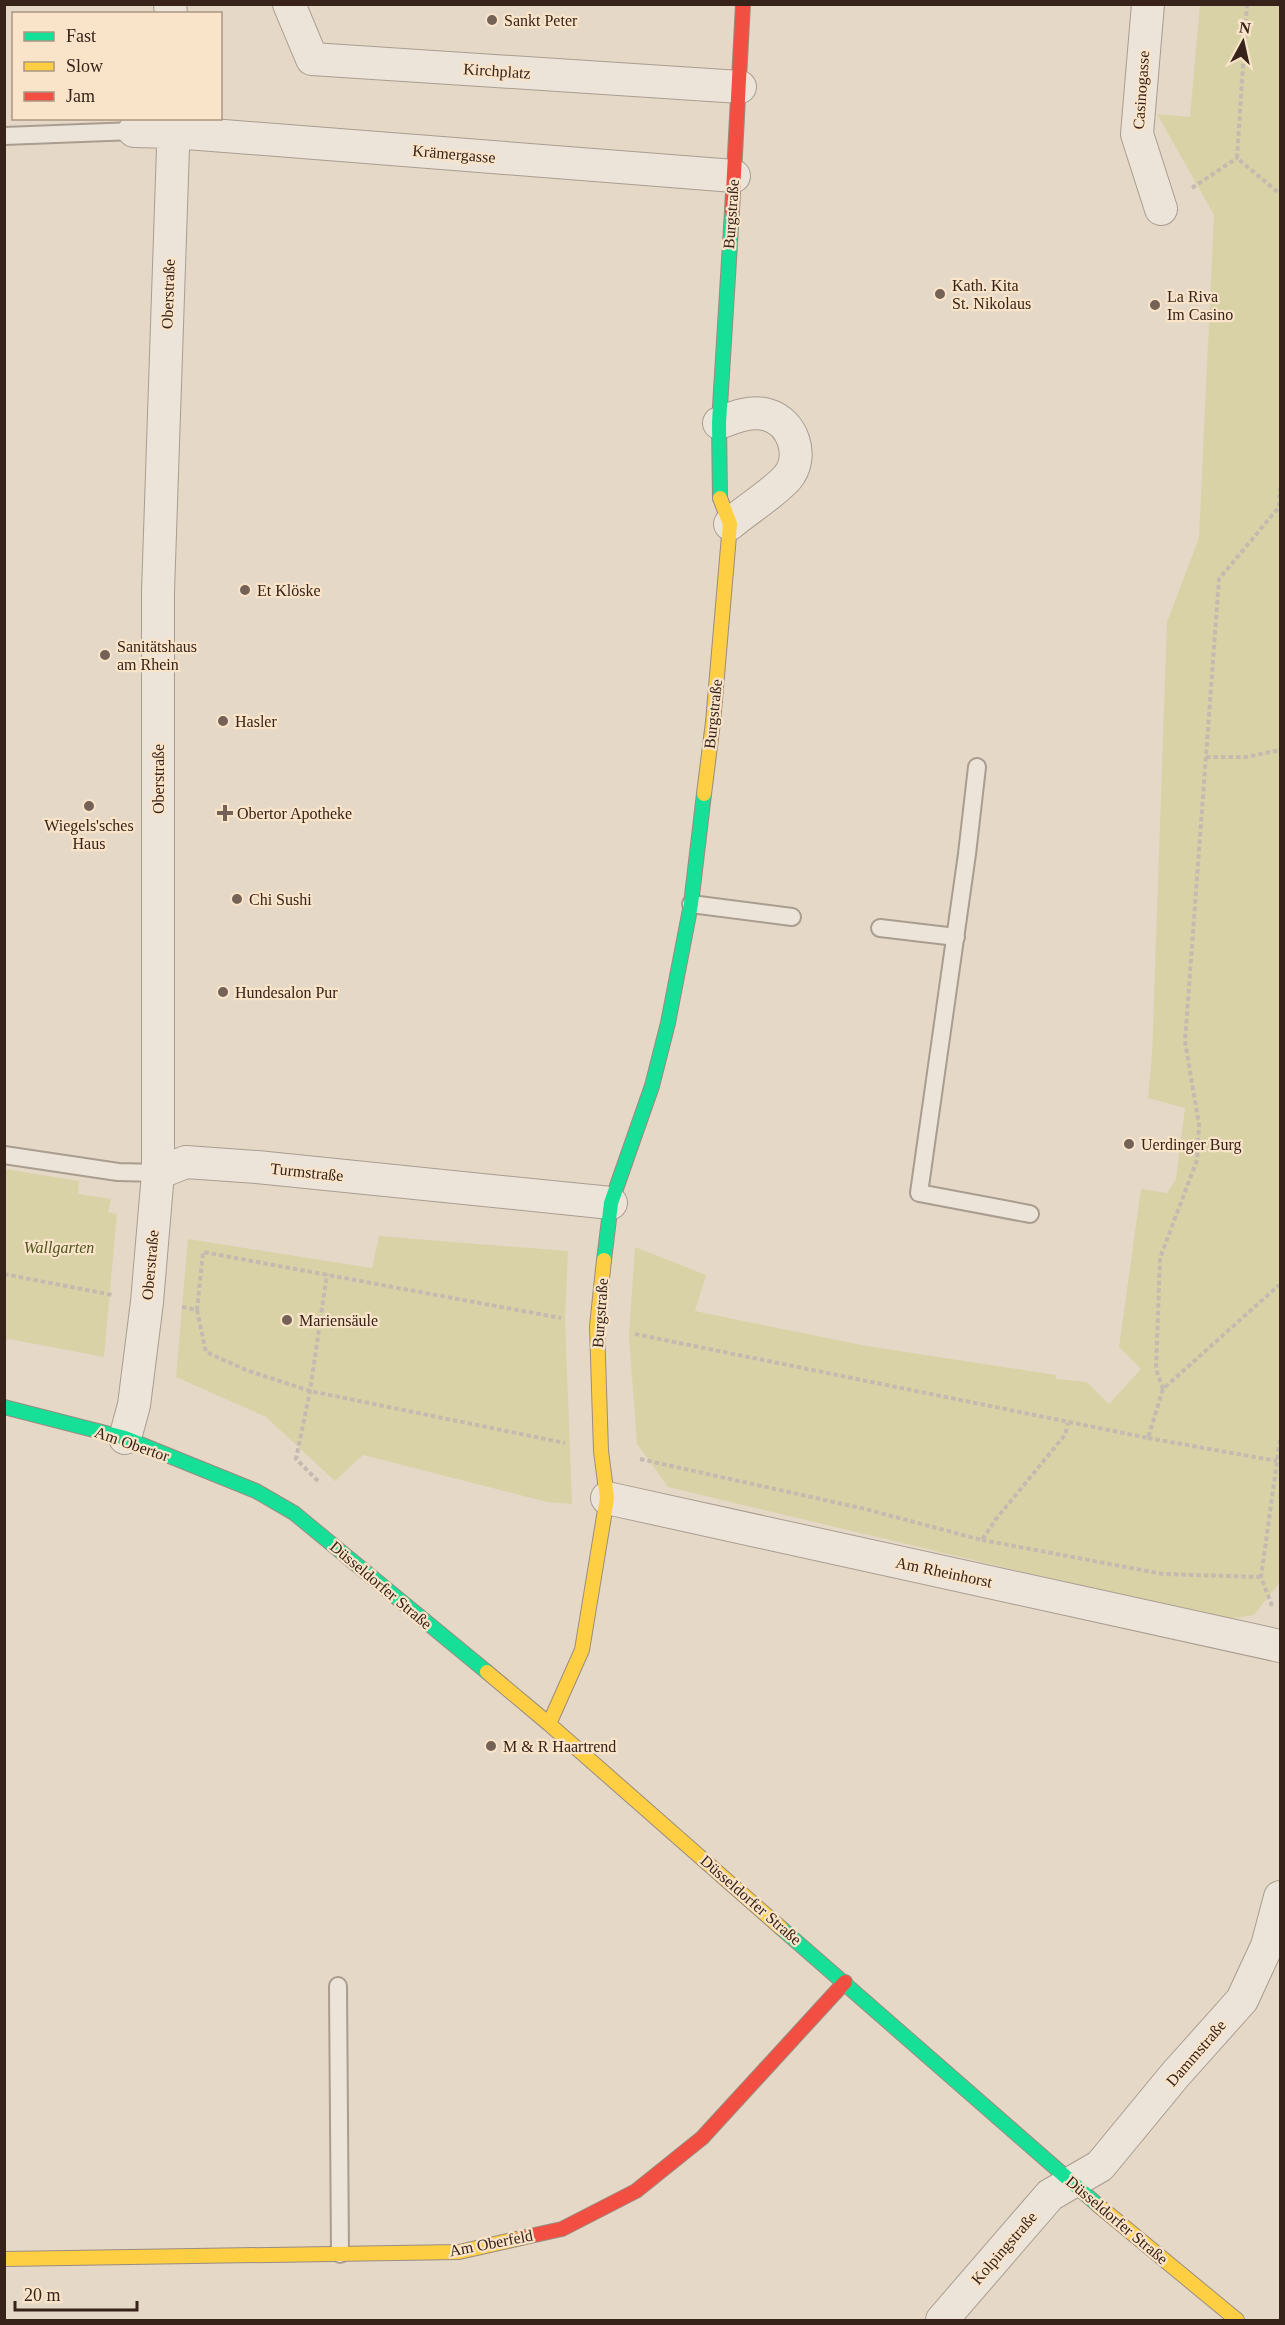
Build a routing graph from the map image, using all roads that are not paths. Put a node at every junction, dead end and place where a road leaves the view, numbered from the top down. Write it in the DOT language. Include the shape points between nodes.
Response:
graph roads {
  1 [pos="289,4"];
  2 [pos="743,4"];
  3 [pos="1148,4"];
  4 [pos="740,87"];
  5 [pos="174,125"];
  6 [pos="134,131"];
  7 [pos="4,136"];
  8 [pos="734,176"];
  9 [pos="1161,209"];
  10 [pos="719,423"];
  11 [pos="730,524"];
  12 [pos="977,767"];
  13 [pos="691,904"];
  14 [pos="792,917"];
  15 [pos="880,928"];
  16 [pos="956,937"];
  17 [pos="4,1155"];
  18 [pos="158,1173"];
  19 [pos="611,1203"];
  20 [pos="1030,1214"];
  21 [pos="4,1407"];
  22 [pos="126,1438"];
  23 [pos="256,1491"];
  24 [pos="608,1498"];
  25 [pos="1281,1646"];
  26 [pos="549,1724"];
  27 [pos="1281,1897"];
  28 [pos="845,1982"];
  29 [pos="338,1986"];
  30 [pos="1071,2182"];
  31 [pos="340,2254"];
  32 [pos="4,2259"];
  33 [pos="942,2320"];
  34 [pos="1237,2320"];
  1 -- 4 [label="street, Kirchplatz" via="312,59"];
  2 -- 4 [label="street, Burgstraße"];
  3 -- 9 [label="street, Casinogasse" via="1137,134"];
  4 -- 8 [label="street, Burgstraße"];
  5 -- 6 [label="street, Krämergasse"];
  5 -- 8 [label="street, Krämergasse"];
  5 -- 18 [label="street, Oberstraße" via="158,592"];
  6 -- 7 [label="lane"];
  8 -- 10 [label="street, Burgstraße"];
  10 -- 11 [label="street, Burgstraße" via="720,502"];
  10 -- 11 [label="street" via="744,414 767,414 783,422 797,456 788,477"];
  11 -- 13 [label="street, Burgstraße" via="713,723"];
  12 -- 16 [label="lane"];
  13 -- 14 [label="lane"];
  13 -- 19 [label="street, Burgstraße" via="652,1086"];
  15 -- 16 [label="lane"];
  16 -- 20 [label="lane" via="919,1193"];
  17 -- 18 [label="lane, Turmstraße" via="118,1172"];
  18 -- 19 [label="street, Turmstraße" via="186,1161"];
  18 -- 22 [label="street, Oberstraße" via="147,1302"];
  19 -- 24 [label="street, Burgstraße" via="597,1326 601,1451"];
  21 -- 22 [label="street, Am Obertor"];
  22 -- 23 [label="street, Am Obertor"];
  23 -- 26 [label="street, Düsseldorfer Straße" via="294,1513"];
  24 -- 25 [label="street, Am Rheinhorst"];
  24 -- 26 [label="street, Burgstraße" via="582,1650"];
  26 -- 28 [label="street, Düsseldorfer Straße"];
  27 -- 30 [label="street, Dammstraße" via="1268,1946 1242,2000 1100,2166"];
  28 -- 30 [label="street, Düsseldorfer Straße"];
  28 -- 31 [label="street, Am Oberfeld" via="702,2138 636,2191 562,2229 459,2252"];
  29 -- 31 [label="lane"];
  30 -- 33 [label="street, Kolpingstraße" via="1050,2194"];
  30 -- 34 [label="street, Düsseldorfer Straße"];
  31 -- 32 [label="street, Am Oberfeld"];
}
